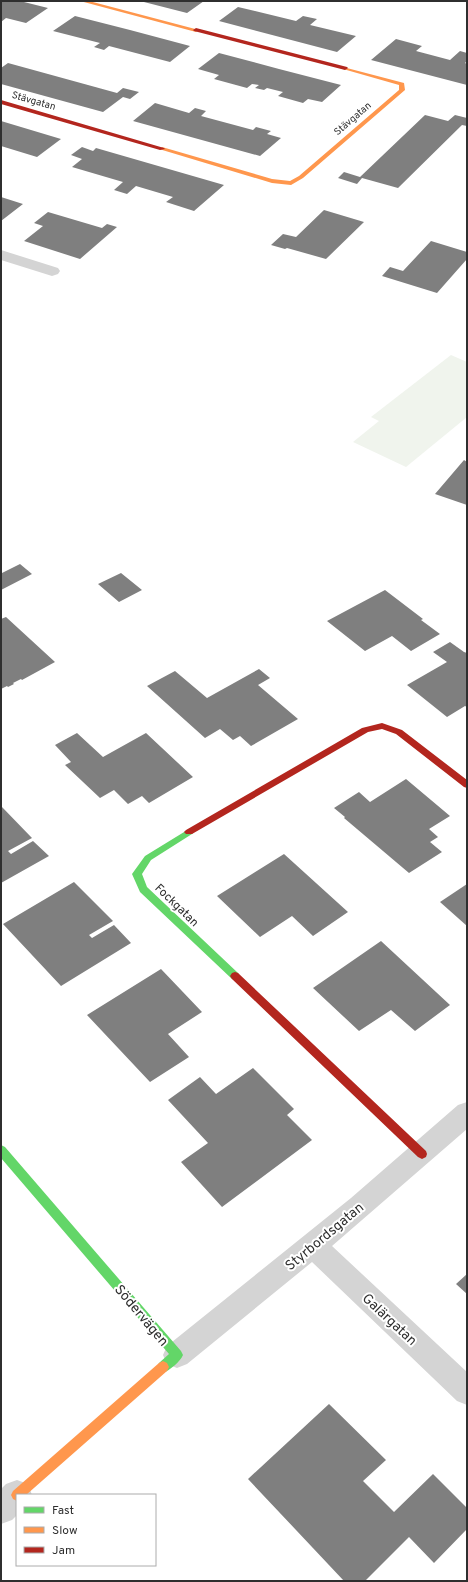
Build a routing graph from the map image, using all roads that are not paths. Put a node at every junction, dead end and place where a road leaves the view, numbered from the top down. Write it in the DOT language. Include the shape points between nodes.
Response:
graph roads {
  1 [pos="83,1"];
  2 [pos="1,102"];
  3 [pos="1,255"];
  4 [pos="52,271"];
  5 [pos="467,785"];
  6 [pos="467,1113"];
  7 [pos="1,1150"];
  8 [pos="422,1154"];
  9 [pos="314,1246"];
  10 [pos="177,1355"];
  11 [pos="467,1391"];
  12 [pos="18,1494"];
  13 [pos="16,1496"];
  14 [pos="1,1509"];
  1 -- 2 [label="street, Stävgatan" via="385,79 402,84 402,90 291,183 272,181"];
  3 -- 4 [label="street"];
  5 -- 8 [label="street, Fockgatan" via="399,732 382,726 365,730 168,844 148,858 137,874 143,889"];
  6 -- 8 [label="street, Styrbordsgatan"];
  7 -- 10 [label="street, Södervägen"];
  8 -- 9 [label="street, Styrbordsgatan"];
  9 -- 10 [label="street, Styrbordsgatan"];
  9 -- 11 [label="street, Galärgatan"];
  10 -- 12 [label="street, Södervägen"];
  13 -- 14 [label="street, Södervägen"];
}
